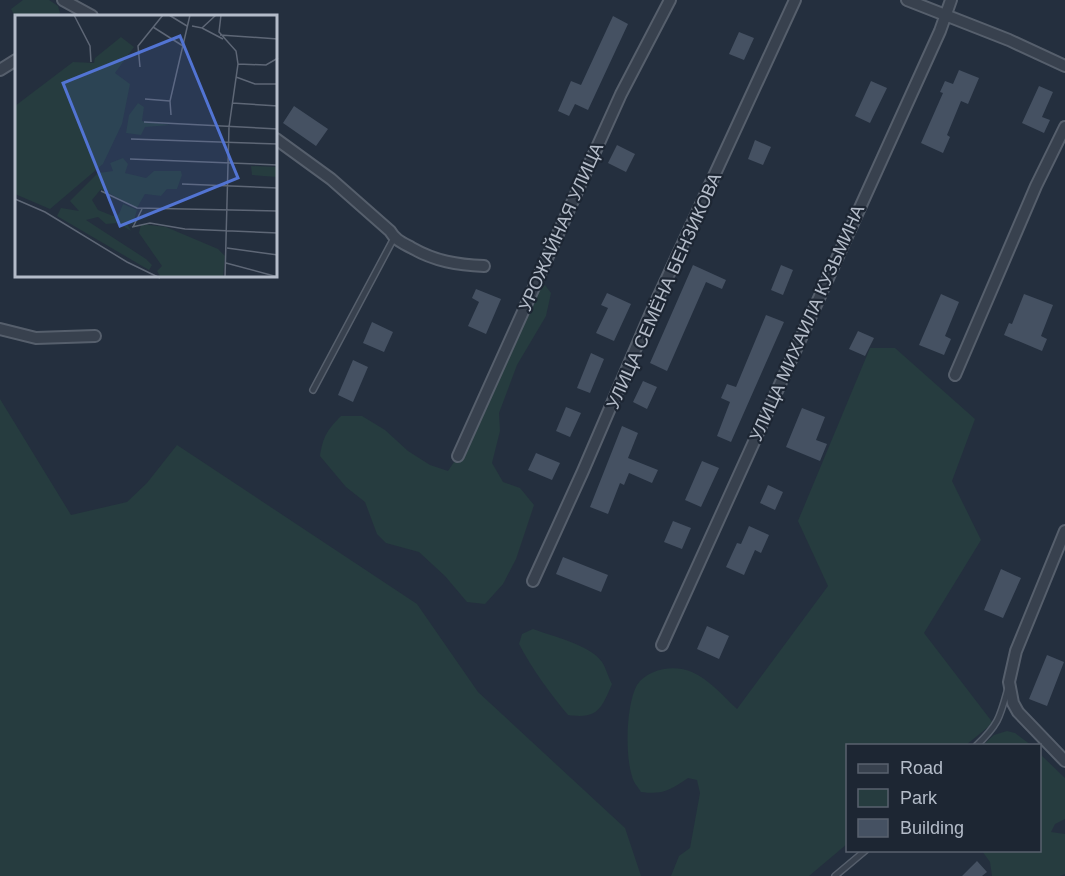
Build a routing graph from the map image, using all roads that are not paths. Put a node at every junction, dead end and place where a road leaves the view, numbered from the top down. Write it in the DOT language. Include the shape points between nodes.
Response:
graph roads {
  1 [pos="63,0"];
  2 [pos="670,0"];
  3 [pos="795,0"];
  4 [pos="907,0"];
  5 [pos="951,0"];
  6 [pos="71,12"];
  7 [pos="945,14"];
  8 [pos="87,15"];
  9 [pos="15,61"];
  10 [pos="1065,66"];
  11 [pos="0,70"];
  12 [pos="1065,128"];
  13 [pos="278,140"];
  14 [pos="394,238"];
  15 [pos="484,266"];
  16 [pos="0,329"];
  17 [pos="94,336"];
  18 [pos="955,375"];
  19 [pos="313,390"];
  20 [pos="458,456"];
  21 [pos="1065,531"];
  22 [pos="533,582"];
  23 [pos="662,645"];
  24 [pos="1009,682"];
  25 [pos="978,744"];
  26 [pos="1065,760"];
  27 [pos="864,852"];
  28 [pos="835,876"];
  1 -- 6 [label="street"];
  2 -- 20 [label="street, УРОЖАЙНАЯ УЛИЦА" via="621,94"];
  3 -- 22 [label="street, УЛИЦА СЕМЁНА БЕНЗИКОВА"];
  4 -- 7 [label="street"];
  5 -- 7 [label="street, УЛИЦА МИХАИЛА КУЗЬМИНА"];
  6 -- 8 [label="street"];
  7 -- 10 [label="street"];
  7 -- 23 [label="street, УЛИЦА МИХАИЛА КУЗЬМИНА"];
  9 -- 11 [label="street"];
  12 -- 18 [label="street"];
  13 -- 14 [label="street" via="331,179"];
  14 -- 15 [label="street" via="429,257 457,265"];
  14 -- 19 [label="lane"];
  16 -- 17 [label="street" via="36,338"];
  21 -- 24 [label="street" via="1016,651"];
  24 -- 25 [label="lane" via="995,727"];
  24 -- 26 [label="street" via="1018,712"];
  27 -- 28 [label="lane"];
}
